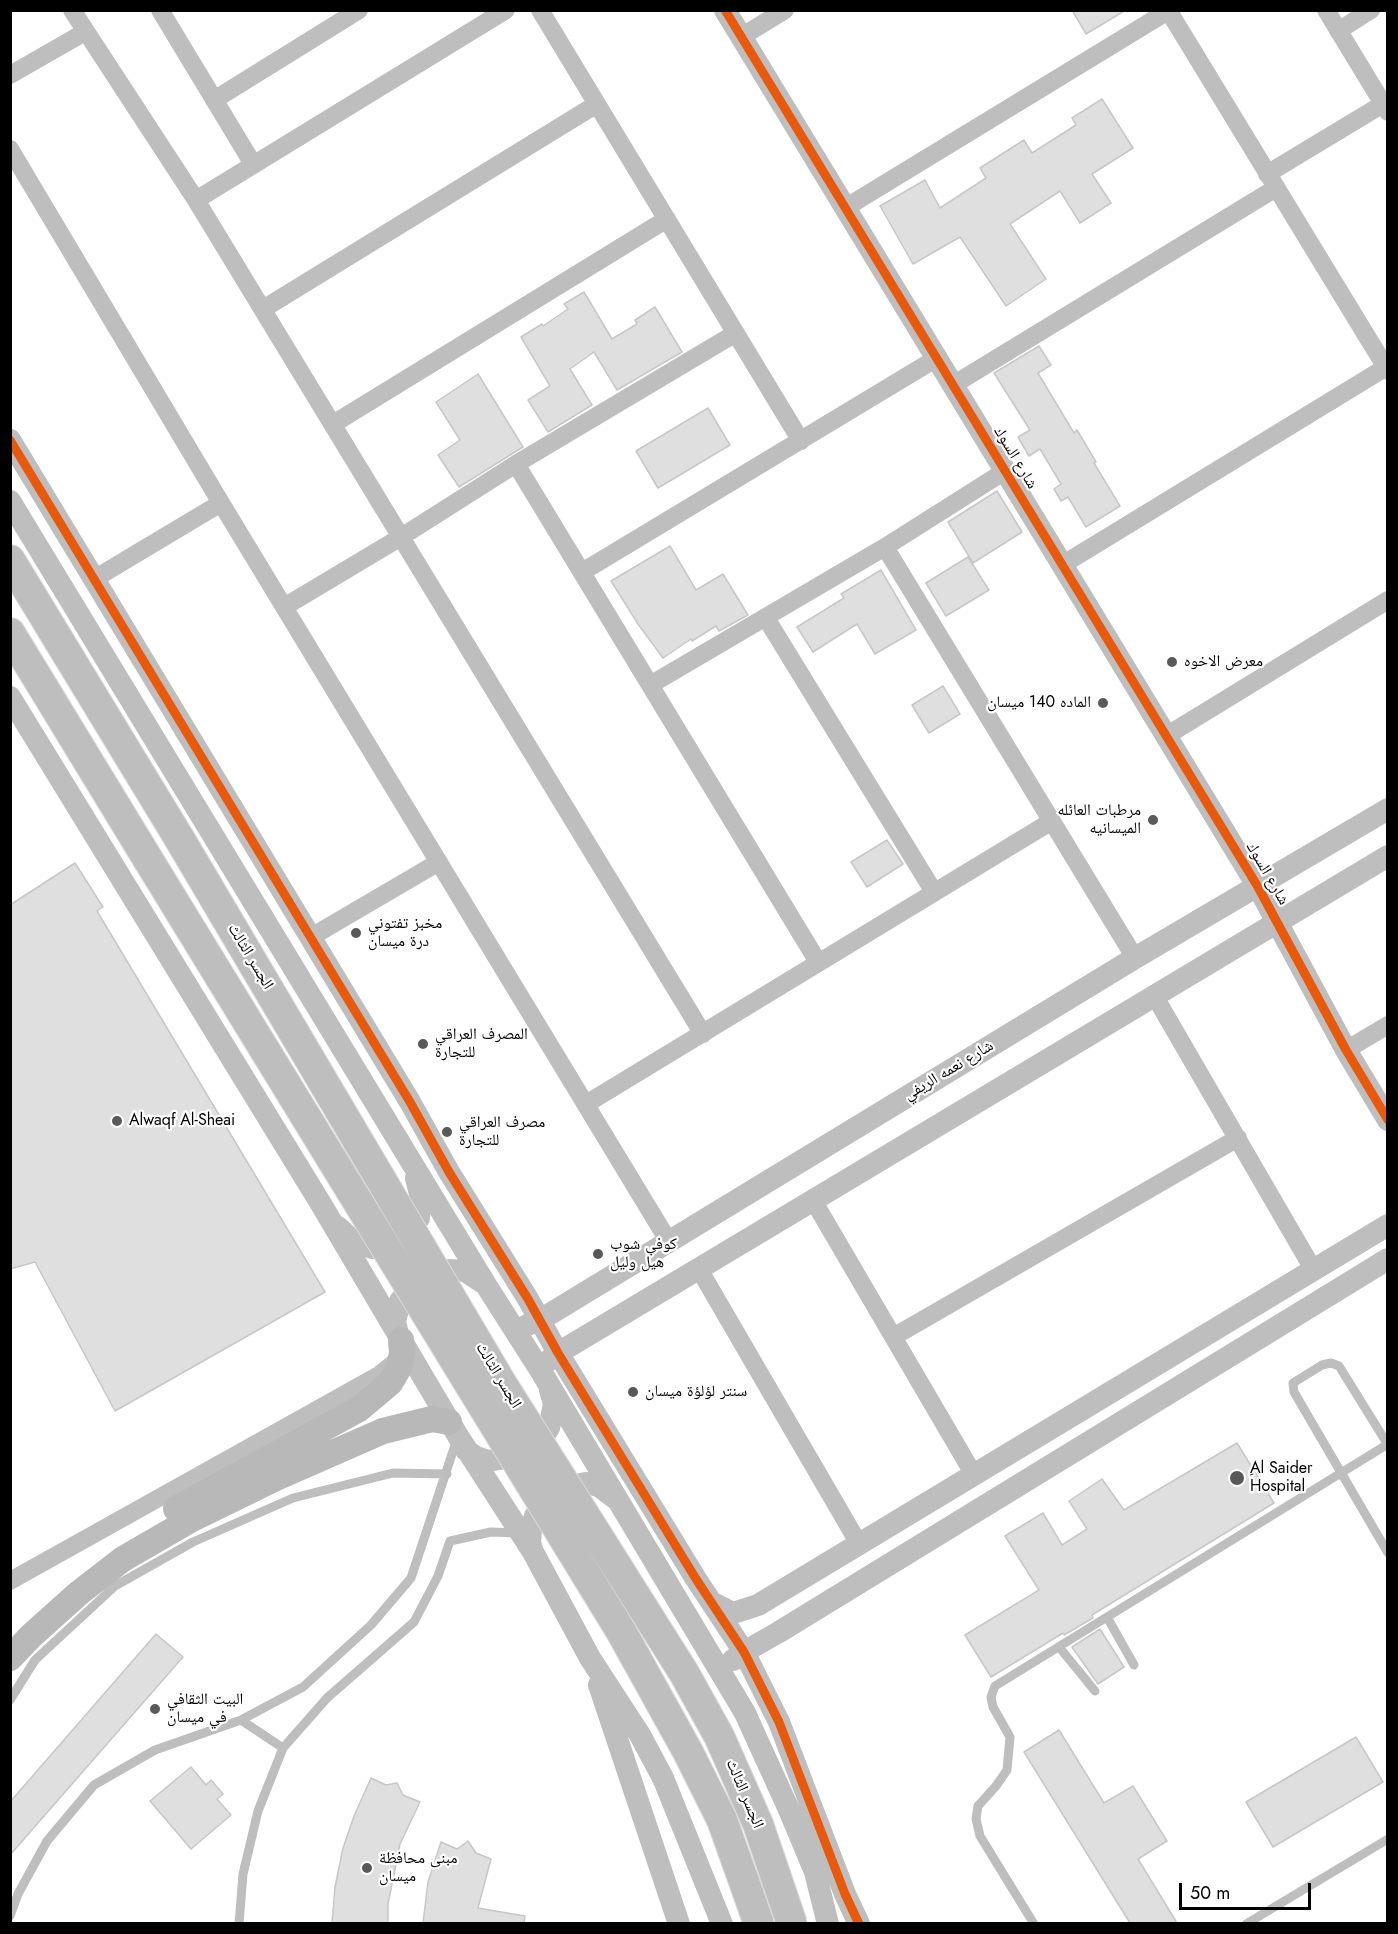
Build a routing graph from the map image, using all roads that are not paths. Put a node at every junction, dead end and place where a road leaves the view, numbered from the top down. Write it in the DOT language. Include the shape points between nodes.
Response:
graph roads {
  1 [pos="72,10"];
  2 [pos="359,10"];
  3 [pos="506,10"];
  4 [pos="540,10"];
  5 [pos="725,10"];
  6 [pos="785,10"];
  7 [pos="1326,10"];
  8 [pos="1371,10"];
  9 [pos="1168,11"];
  10 [pos="166,13"];
  11 [pos="1338,31"];
  12 [pos="85,32"];
  13 [pos="741,37"];
  14 [pos="10,75"];
  15 [pos="214,100"];
  16 [pos="597,104"];
  17 [pos="1385,108"];
  18 [pos="10,149"];
  19 [pos="253,164"];
  20 [pos="1271,181"];
  21 [pos="196,200"];
  22 [pos="845,208"];
  23 [pos="667,219"];
  24 [pos="263,309"];
  25 [pos="736,333"];
  26 [pos="937,358"];
  27 [pos="1387,368"];
  28 [pos="953,385"];
  29 [pos="333,424"];
  30 [pos="10,440"];
  31 [pos="801,441"];
  32 [pos="516,464"];
  33 [pos="1005,471"];
  34 [pos="10,501"];
  35 [pos="221,503"];
  36 [pos="401,537"];
  37 [pos="885,547"];
  38 [pos="10,560"];
  39 [pos="1062,565"];
  40 [pos="582,572"];
  41 [pos="94,579"];
  42 [pos="1388,600"];
  43 [pos="284,607"];
  44 [pos="766,618"];
  45 [pos="10,633"];
  46 [pos="137,649"];
  47 [pos="111,665"];
  48 [pos="650,685"];
  49 [pos="12,703"];
  50 [pos="1166,736"];
  51 [pos="1388,809"];
  52 [pos="1052,821"];
  53 [pos="1388,856"];
  54 [pos="439,862"];
  55 [pos="1258,886"];
  56 [pos="934,892"];
  57 [pos="1277,921"];
  58 [pos="310,937"];
  59 [pos="1135,958"];
  60 [pos="818,962"];
  61 [pos="1154,995"];
  62 [pos="1388,1025"];
  63 [pos="703,1035"];
  64 [pos="1346,1050"];
  65 [pos="586,1104"];
  66 [pos="1388,1120"];
  67 [pos="1238,1138"];
  68 [pos="404,1150"];
  69 [pos="813,1200"];
  70 [pos="321,1204"];
  71 [pos="1388,1225"];
  72 [pos="669,1242"];
  73 [pos="1388,1259"];
  74 [pos="699,1269"];
  75 [pos="1313,1269"];
  76 [pos="486,1285"];
  77 [pos="1272,1294"];
  78 [pos="1288,1319"];
  79 [pos="540,1320"];
  80 [pos="509,1322"];
  81 [pos="893,1337"];
  82 [pos="400,1340"];
  83 [pos="558,1353"];
  84 [pos="544,1377"];
  85 [pos="458,1436"];
  86 [pos="1387,1444"];
  87 [pos="1340,1472"];
  88 [pos="447,1474"];
  89 [pos="974,1475"];
  90 [pos="621,1504"];
  91 [pos="521,1533"];
  92 [pos="669,1534"];
  93 [pos="860,1544"];
  94 [pos="648,1550"];
  95 [pos="533,1552"];
  96 [pos="1388,1553"];
  97 [pos="10,1581"];
  98 [pos="713,1603"];
  99 [pos="758,1605"];
  100 [pos="1107,1617"];
  101 [pos="779,1632"];
  102 [pos="22,1634"];
  103 [pos="1059,1647"];
  104 [pos="744,1652"];
  105 [pos="10,1658"];
  106 [pos="590,1658"];
  107 [pos="1134,1665"];
  108 [pos="1095,1691"];
  109 [pos="735,1695"];
  110 [pos="10,1700"];
  111 [pos="241,1720"];
  112 [pos="283,1748"];
  113 [pos="1388,1839"];
  114 [pos="10,1916"];
  115 [pos="239,1923"];
  116 [pos="679,1923"];
  117 [pos="722,1923"];
  118 [pos="759,1923"];
  119 [pos="792,1923"];
  120 [pos="828,1923"];
  121 [pos="859,1923"];
  122 [pos="1034,1923"];
  123 [pos="1246,1923"];
  1 -- 12 [label="street"];
  2 -- 15 [label="street"];
  3 -- 19 [label="street"];
  4 -- 16 [label="street"];
  5 -- 13 [label="street, شارع السوك"];
  6 -- 13 [label="street"];
  7 -- 11 [label="street"];
  8 -- 11 [label="street"];
  9 -- 20 [label="street"];
  9 -- 22 [label="street"];
  10 -- 15 [label="street"];
  11 -- 17 [label="street"];
  12 -- 14 [label="street"];
  12 -- 21 [label="street"];
  13 -- 22 [label="street, شارع السوك"];
  15 -- 19 [label="street"];
  16 -- 23 [label="street"];
  16 -- 24 [label="street"];
  17 -- 20 [label="street"];
  18 -- 35 [label="street"];
  19 -- 21 [label="street"];
  20 -- 27 [label="street"];
  20 -- 28 [label="street"];
  21 -- 24 [label="street"];
  22 -- 26 [label="street, شارع السوك"];
  23 -- 25 [label="street"];
  23 -- 29 [label="street"];
  24 -- 29 [label="street"];
  25 -- 31 [label="street"];
  25 -- 32 [label="street"];
  26 -- 28 [label="street, شارع السوك"];
  26 -- 31 [label="street"];
  27 -- 39 [label="street"];
  28 -- 33 [label="street, شارع السوك"];
  29 -- 36 [label="street"];
  30 -- 41 [label="street"];
  31 -- 40 [label="street"];
  32 -- 36 [label="street"];
  32 -- 40 [label="street"];
  33 -- 37 [label="street"];
  33 -- 39 [label="street, شارع السوك"];
  34 -- 47 [label="street"];
  35 -- 41 [label="street"];
  35 -- 43 [label="street"];
  36 -- 43 [label="street"];
  36 -- 63 [label="street"];
  37 -- 44 [label="street"];
  37 -- 52 [label="street"];
  38 -- 119 [label="main road, الجسر الثالث, bridge" via="500,1381 648,1613 714,1725 758,1824"];
  39 -- 50 [label="street, شارع السوك"];
  40 -- 48 [label="street"];
  41 -- 46 [label="street"];
  42 -- 50 [label="street"];
  43 -- 54 [label="street"];
  44 -- 48 [label="street"];
  44 -- 56 [label="street"];
  45 -- 118 [label="main road, الجسر الثالث, bridge" via="622,1633 722,1820"];
  46 -- 47 [label="street"];
  46 -- 58 [label="street"];
  47 -- 68 [label="street"];
  48 -- 60 [label="street"];
  49 -- 70 [label="street"];
  50 -- 55 [label="street, شارع السوك"];
  51 -- 55 [label="street, شارع نعمه الريفي"];
  52 -- 56 [label="street"];
  52 -- 59 [label="street"];
  53 -- 57 [label="street"];
  54 -- 58 [label="street"];
  54 -- 65 [label="street"];
  55 -- 57 [label="street, شارع السوك"];
  55 -- 59 [label="street, شارع نعمه الريفي"];
  56 -- 60 [label="street"];
  57 -- 61 [label="street"];
  57 -- 64 [label="street, شارع السوك"];
  58 -- 79 [label="street"];
  59 -- 72 [label="street, شارع نعمه الريفي"];
  60 -- 63 [label="street"];
  61 -- 67 [label="street"];
  61 -- 69 [label="street"];
  62 -- 64 [label="street"];
  63 -- 65 [label="street"];
  64 -- 66 [label="street, شارع السوك"];
  65 -- 72 [label="street"];
  67 -- 75 [label="street"];
  67 -- 81 [label="street"];
  68 -- 70 [label="street" via="415,1173 420,1207 419,1218 399,1241 372,1248 354,1240 338,1228"];
  68 -- 76 [label="street"];
  69 -- 74 [label="street"];
  69 -- 81 [label="street"];
  70 -- 82 [label="street"];
  71 -- 75 [label="street"];
  72 -- 79 [label="street, شارع نعمه الريفي"];
  73 -- 78 [label="street"];
  74 -- 83 [label="street"];
  74 -- 93 [label="street"];
  75 -- 77 [label="street"];
  76 -- 80 [label="street"];
  76 -- 82 [label="street" via="465,1271 449,1270 421,1280 400,1301 395,1322"];
  77 -- 78 [label="street"];
  77 -- 89 [label="street"];
  78 -- 101 [label="street"];
  79 -- 80 [label="street, شارع نعمه الريفي" via="524,1326"];
  79 -- 83 [label="street"];
  80 -- 84 [label="street"];
  81 -- 89 [label="street"];
  82 -- 85 [label="street"];
  82 -- 97 [label="street" via="394,1363 379,1374"];
  82 -- 102 [label="main road" via="399,1368 390,1383 359,1409 100,1556 70,1581"];
  83 -- 84 [label="street" via="544,1366"];
  83 -- 92 [label="street"];
  84 -- 85 [label="street" via="552,1394 553,1416 541,1440 530,1450 488,1461 476,1457"];
  84 -- 90 [label="street"];
  85 -- 88 [label="lane"];
  85 -- 91 [label="street"];
  85 -- 102 [label="main road" via="432,1419 383,1431 278,1477 123,1559"];
  86 -- 87 [label="lane"];
  86 -- 87 [label="lane" via="1339,1366 1322,1365 1299,1377 1293,1383 1294,1392"];
  87 -- 96 [label="lane"];
  87 -- 100 [label="lane"];
  88 -- 110 [label="lane" via="393,1473 293,1498 193,1542 115,1586 35,1660"];
  88 -- 111 [label="lane" via="411,1578 371,1625 303,1687"];
  89 -- 93 [label="street"];
  90 -- 94 [label="street"];
  90 -- 95 [label="street" via="599,1486 586,1483 558,1494 535,1516 531,1530"];
  91 -- 95 [label="street"];
  91 -- 112 [label="lane" via="491,1532 450,1541 438,1576 414,1622 327,1698"];
  92 -- 94 [label="street"];
  92 -- 98 [label="street"];
  93 -- 99 [label="street"];
  94 -- 109 [label="street"];
  95 -- 106 [label="street"];
  98 -- 99 [label="street" via="733,1613"];
  98 -- 104 [label="street"];
  99 -- 101 [label="street" via="747,1617 749,1630 760,1637"];
  100 -- 103 [label="lane"];
  100 -- 107 [label="lane"];
  101 -- 104 [label="street"];
  102 -- 105 [label="main road"];
  103 -- 108 [label="lane"];
  103 -- 122 [label="lane" via="995,1686 993,1707 1010,1737 1007,1770 978,1806 976,1819 980,1836"];
  104 -- 109 [label="street" via="733,1661 728,1674"];
  104 -- 121 [label="street" via="779,1722"];
  106 -- 116 [label="street"];
  106 -- 117 [label="street" via="663,1778"];
  109 -- 120 [label="street" via="815,1872"];
  111 -- 112 [label="lane"];
  111 -- 114 [label="lane" via="155,1750 94,1785 47,1841"];
  112 -- 115 [label="lane" via="258,1811 243,1874"];
  113 -- 123 [label="lane"];
}
